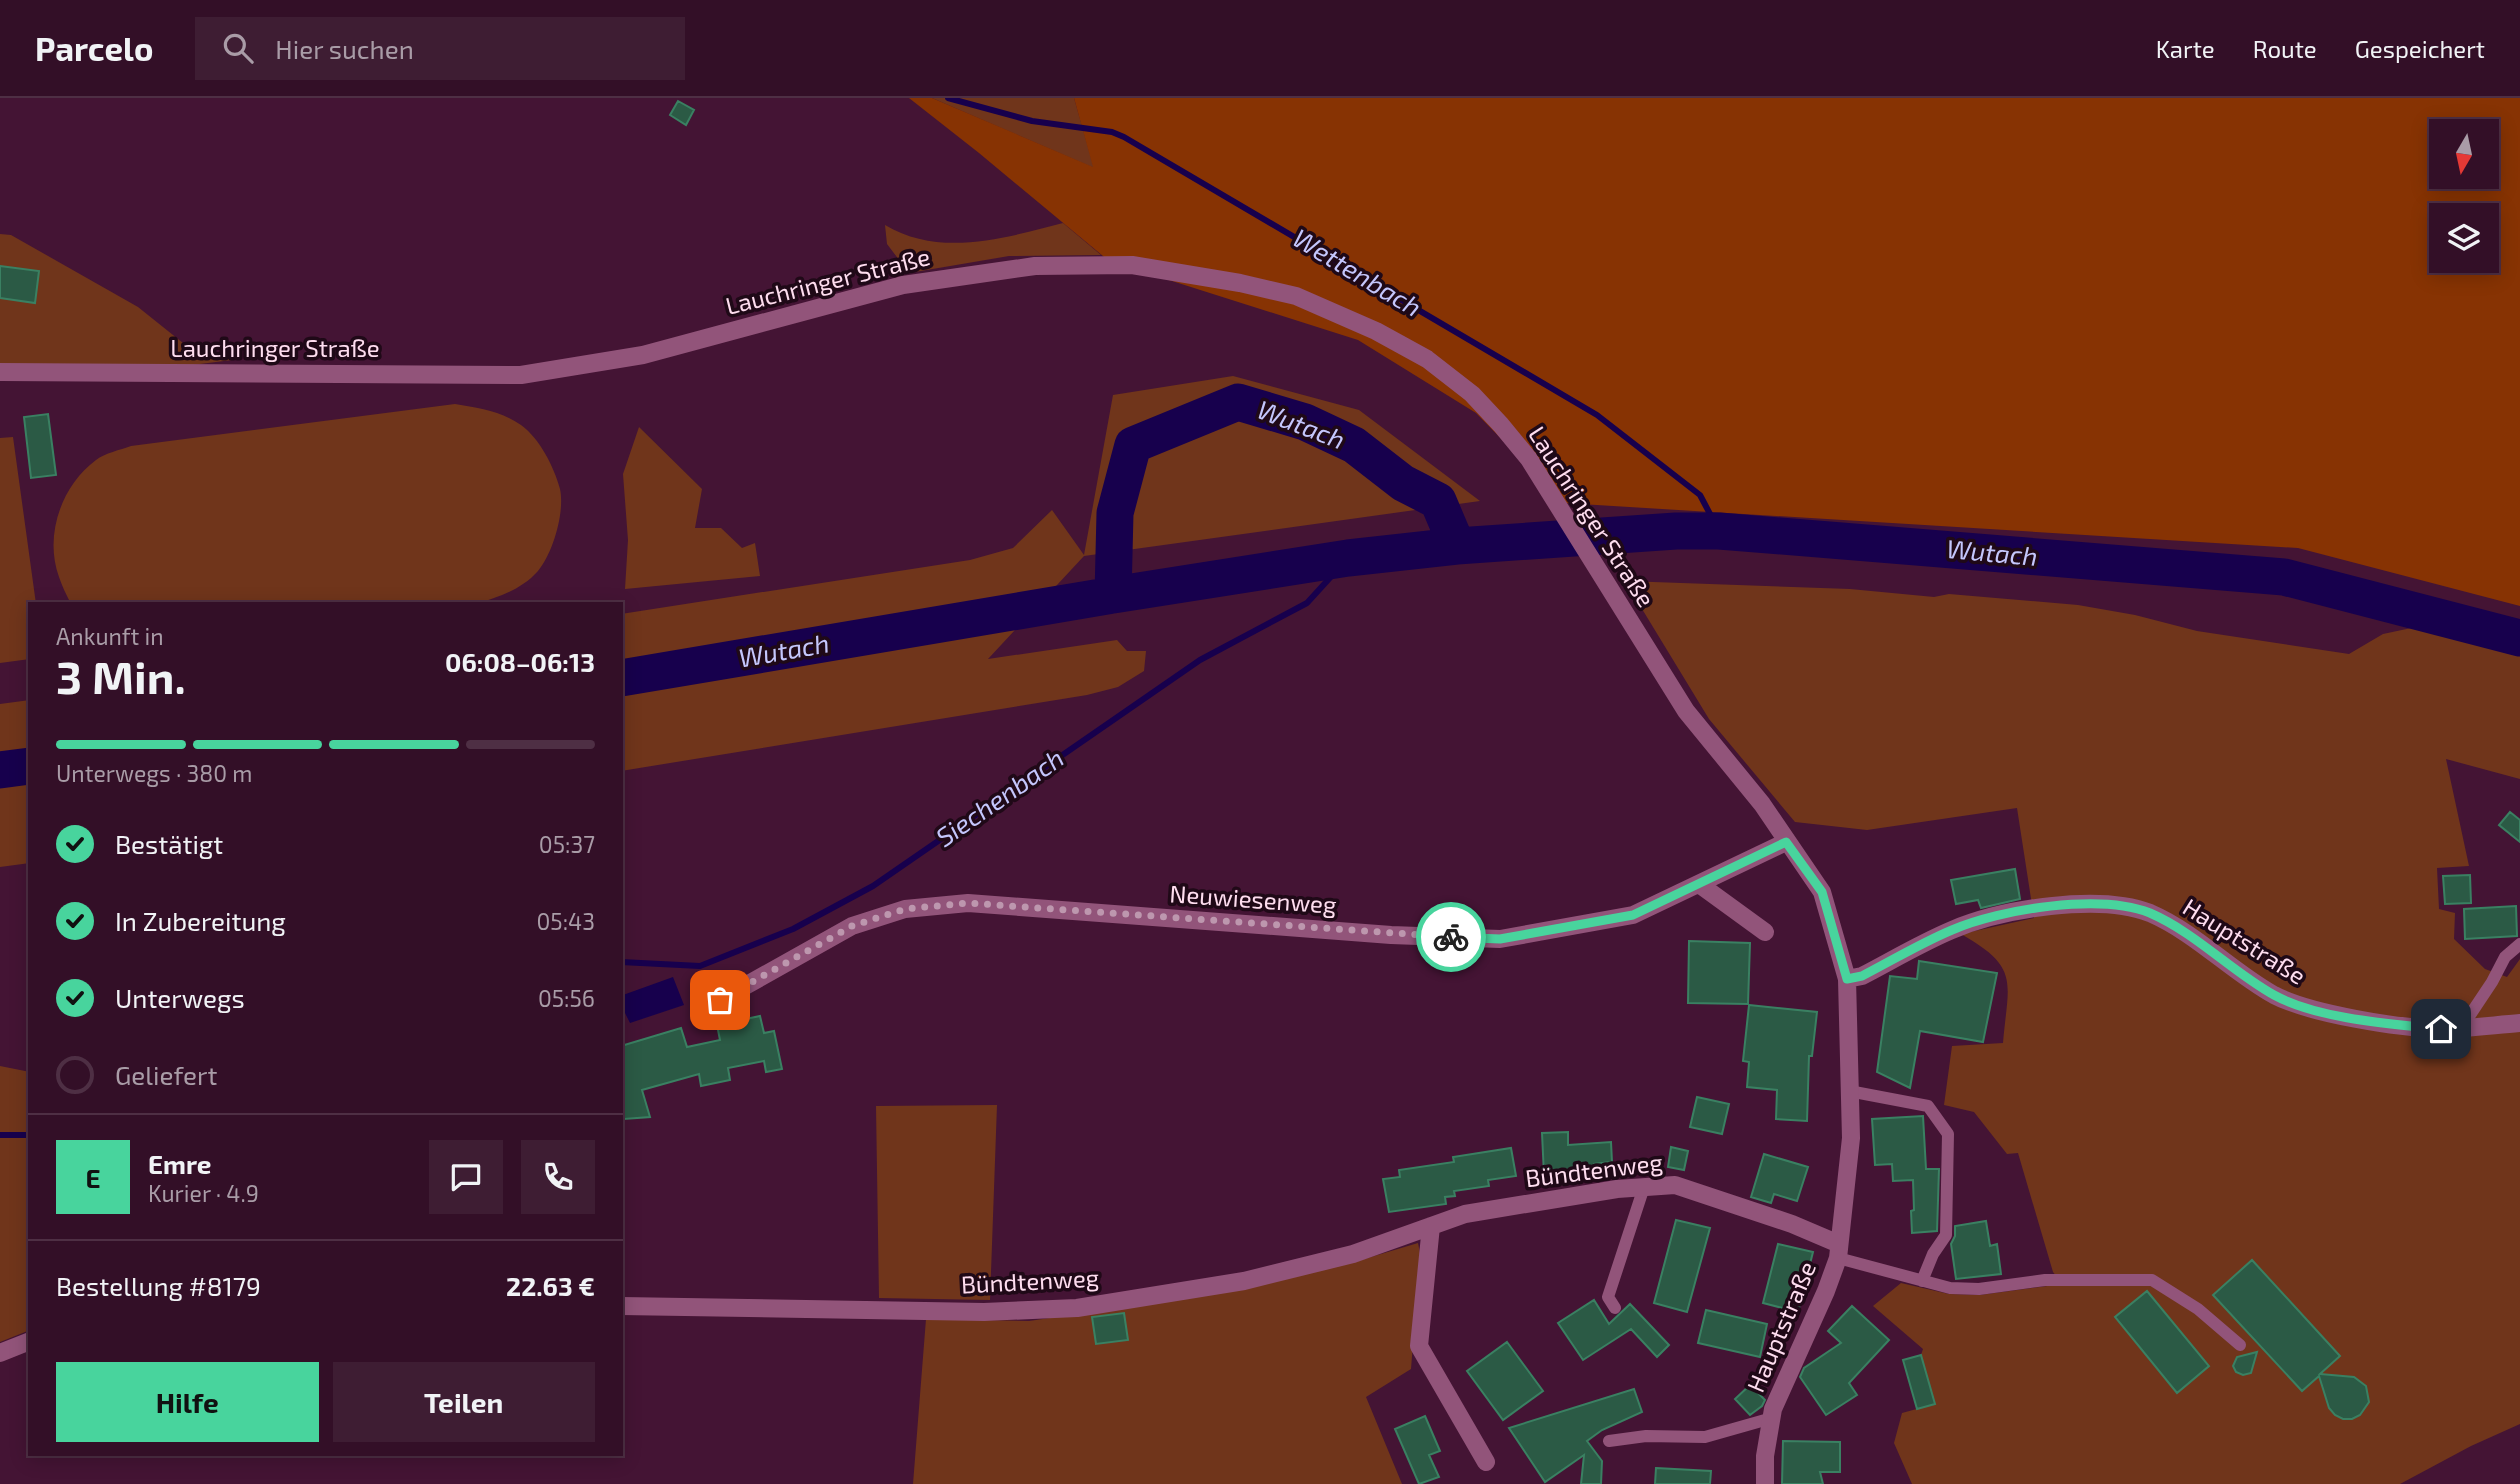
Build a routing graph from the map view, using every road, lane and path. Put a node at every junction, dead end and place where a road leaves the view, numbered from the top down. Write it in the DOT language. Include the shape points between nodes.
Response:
graph roads {
  1 [pos="0,372"];
  2 [pos="1786,842"];
  3 [pos="1699,884"];
  4 [pos="1765,932"];
  5 [pos="2520,944"];
  6 [pos="1847,979"];
  7 [pos="720,1000"];
  8 [pos="2520,1023"];
  9 [pos="2462,1027"];
  10 [pos="1849,1091"];
  11 [pos="1644,1187"];
  12 [pos="1431,1226"];
  13 [pos="1839,1251"];
  14 [pos="1922,1281"];
  15 [pos="623,1306"];
  16 [pos="1615,1308"];
  17 [pos="28,1342"];
  18 [pos="2240,1345"];
  19 [pos="0,1353"];
  20 [pos="1772,1418"];
  21 [pos="1609,1441"];
  22 [pos="1486,1462"];
  23 [pos="1765,1484"];
  1 -- 2 [label="street, Lauchringer Straße" via="521,375 643,355 903,285 1035,266 1132,265 1296,296 1427,359 1502,425 1546,485 1686,711 1762,804"];
  2 -- 3 [label="street, Neuwiesenweg"];
  2 -- 6 [label="street, Hauptstraße" via="1822,892"];
  3 -- 4 [label="street"];
  3 -- 7 [label="street, Neuwiesenweg" via="1633,915 1500,939 968,903 936,905 905,909 852,926"];
  5 -- 9 [label="lane" via="2505,957"];
  6 -- 9 [label="street, Hauptstraße" via="1862,976 1953,929 2024,910 2090,903 2148,913 2176,927 2274,995 2307,1008 2400,1025"];
  6 -- 10 [label="street, Hauptstraße"];
  8 -- 9 [label="street, Hauptstraße"];
  10 -- 13 [label="street, Hauptstraße" via="1850,1138"];
  10 -- 14 [label="lane" via="1928,1106 1948,1134 1946,1235"];
  11 -- 12 [label="street, Bündtenweg" via="1465,1214"];
  11 -- 13 [label="street, Bündtenweg" via="1675,1185 1792,1224"];
  11 -- 16 [label="lane" via="1608,1297"];
  12 -- 15 [label="street, Bündtenweg" via="1353,1254 1244,1281 1077,1308 984,1312"];
  12 -- 22 [label="street" via="1419,1346"];
  13 -- 14 [label="lane"];
  13 -- 20 [label="street, Hauptstraße"];
  14 -- 18 [label="lane" via="1979,1289 2045,1280 2152,1280 2198,1309"];
  17 -- 19 [label="street"];
  20 -- 21 [label="lane" via="1704,1437"];
  20 -- 23 [label="street, Hauptstraße"];
}
